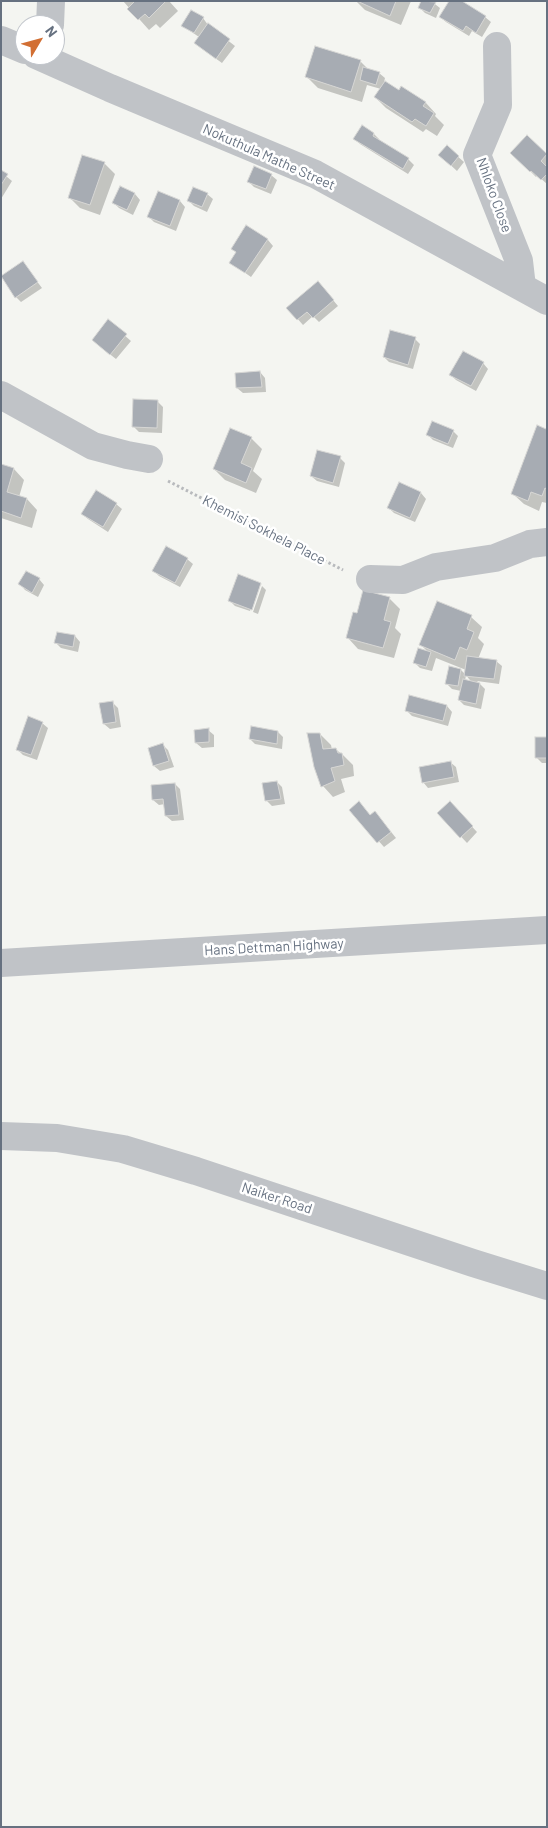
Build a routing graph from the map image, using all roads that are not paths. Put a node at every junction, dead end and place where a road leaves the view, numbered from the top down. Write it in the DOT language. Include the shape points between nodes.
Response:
graph roads {
  1 [pos="51,1"];
  2 [pos="50,15"];
  3 [pos="1,40"];
  4 [pos="15,46"];
  5 [pos="497,46"];
  6 [pos="62,65"];
  7 [pos="522,287"];
  8 [pos="547,301"];
  9 [pos="1,395"];
  10 [pos="149,459"];
  11 [pos="547,542"];
  12 [pos="370,579"];
  13 [pos="547,930"];
  14 [pos="1,963"];
  15 [pos="1,1136"];
  16 [pos="547,1286"];
  1 -- 2 [label="street"];
  3 -- 4 [label="street"];
  5 -- 7 [label="street, Nhloko Close" via="498,105 477,155 519,261"];
  6 -- 7 [label="street, Nokuthula Mathe Street" via="315,174"];
  7 -- 8 [label="street, Nokuthula Mathe Street"];
  9 -- 10 [label="street" via="93,446"];
  11 -- 12 [label="street" via="530,544 495,558 436,567 403,580"];
  13 -- 14 [label="street, Hans Dettman Highway"];
  15 -- 16 [label="street, Naiker Road" via="56,1138 123,1149"];
}
